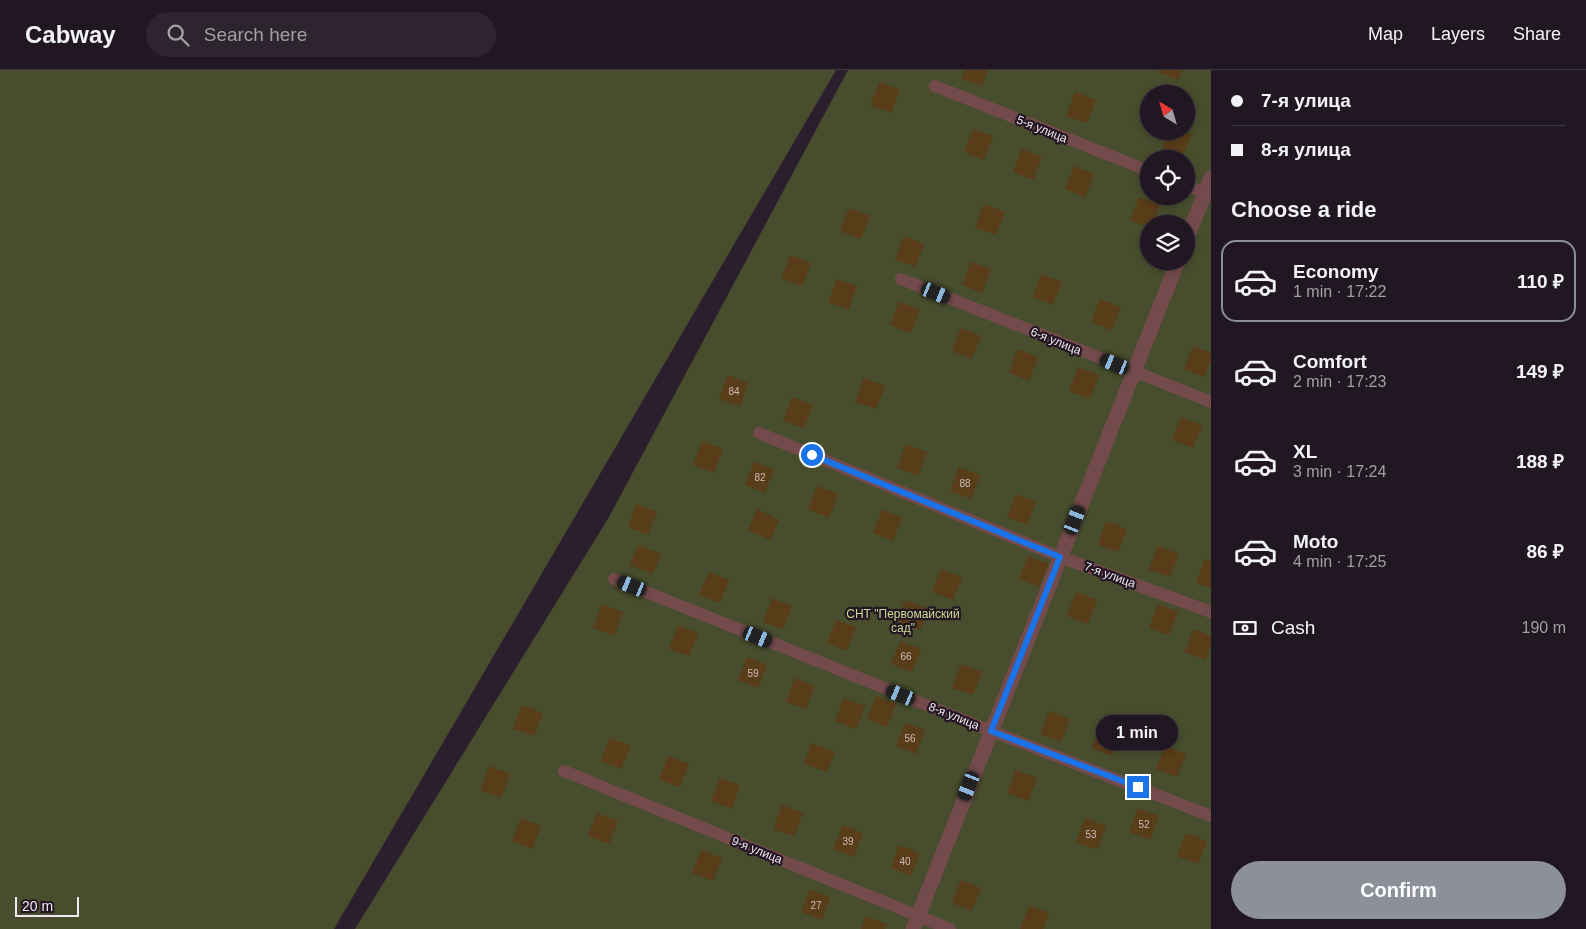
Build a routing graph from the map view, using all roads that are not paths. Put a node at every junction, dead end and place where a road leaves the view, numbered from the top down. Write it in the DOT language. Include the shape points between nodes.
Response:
graph roads {
  1 [pos="935,86"];
  2 [pos="1140,167"];
  3 [pos="1195,187"];
  4 [pos="1209,188"];
  5 [pos="1195,220"];
  6 [pos="1174,270"];
  7 [pos="900,279"];
  8 [pos="1133,372"];
  9 [pos="1211,402"];
  10 [pos="759,433"];
  11 [pos="1060,557"];
  12 [pos="614,579"];
  13 [pos="1211,612"];
  14 [pos="991,731"];
  15 [pos="564,771"];
  16 [pos="1211,816"];
  17 [pos="915,923"];
  18 [pos="950,929"];
  1 -- 2 [label="lane, 5-я улица"];
  3 -- 4 [label="lane"];
  4 -- 5 [label="street"];
  6 -- 8 [label="street"];
  7 -- 8 [label="lane, 6-я улица"];
  8 -- 9 [label="lane, 6-я улица"];
  8 -- 11 [label="street"];
  10 -- 11 [label="lane, 7-я улица"];
  11 -- 13 [label="lane, 7-я улица"];
  11 -- 14 [label="street"];
  12 -- 14 [label="lane, 8-я улица"];
  14 -- 16 [label="lane, 8-я улица"];
  14 -- 17 [label="street"];
  15 -- 17 [label="lane, 9-я улица"];
  17 -- 18 [label="lane, 9-я улица"];
}
